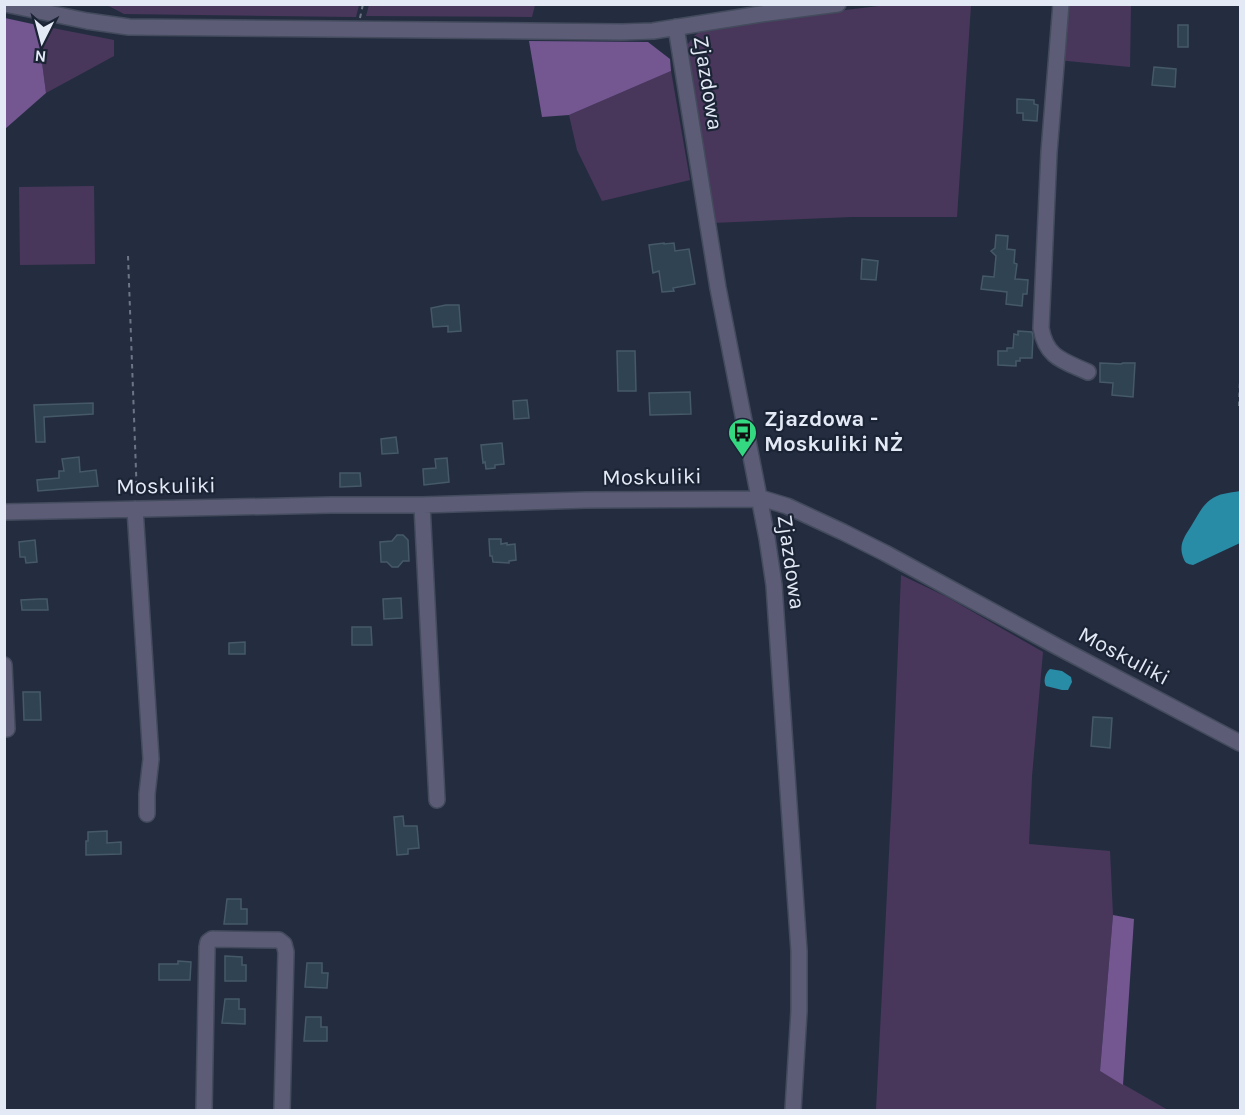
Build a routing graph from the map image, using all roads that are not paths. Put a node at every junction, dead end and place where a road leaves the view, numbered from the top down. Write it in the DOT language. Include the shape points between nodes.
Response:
graph roads {
  1 [pos="5,4"];
  2 [pos="838,4"];
  3 [pos="1060,4"];
  4 [pos="676,27"];
  5 [pos="1088,372"];
  6 [pos="759,498"];
  7 [pos="422,505"];
  8 [pos="136,509"];
  9 [pos="4,512"];
  10 [pos="4,665"];
  11 [pos="7,729"];
  12 [pos="1240,743"];
  13 [pos="437,800"];
  14 [pos="147,814"];
  15 [pos="204,1110"];
  16 [pos="282,1110"];
  17 [pos="793,1110"];
  1 -- 4 [label="street" via="129,27 622,32"];
  2 -- 4 [label="street"];
  3 -- 5 [label="street" via="1041,328 1055,357"];
  4 -- 6 [label="street, Zjazdowa" via="718,288"];
  6 -- 7 [label="street, Moskuliki"];
  6 -- 12 [label="street, Moskuliki" via="787,506 864,542"];
  6 -- 17 [label="street, Zjazdowa" via="776,604 799,951"];
  7 -- 8 [label="street, Moskuliki"];
  7 -- 13 [label="street"];
  8 -- 9 [label="street, Moskuliki"];
  8 -- 14 [label="street" via="151,759"];
  10 -- 11 [label="street"];
  15 -- 16 [label="street" via="207,947 212,939 279,940 284,944"];
}
